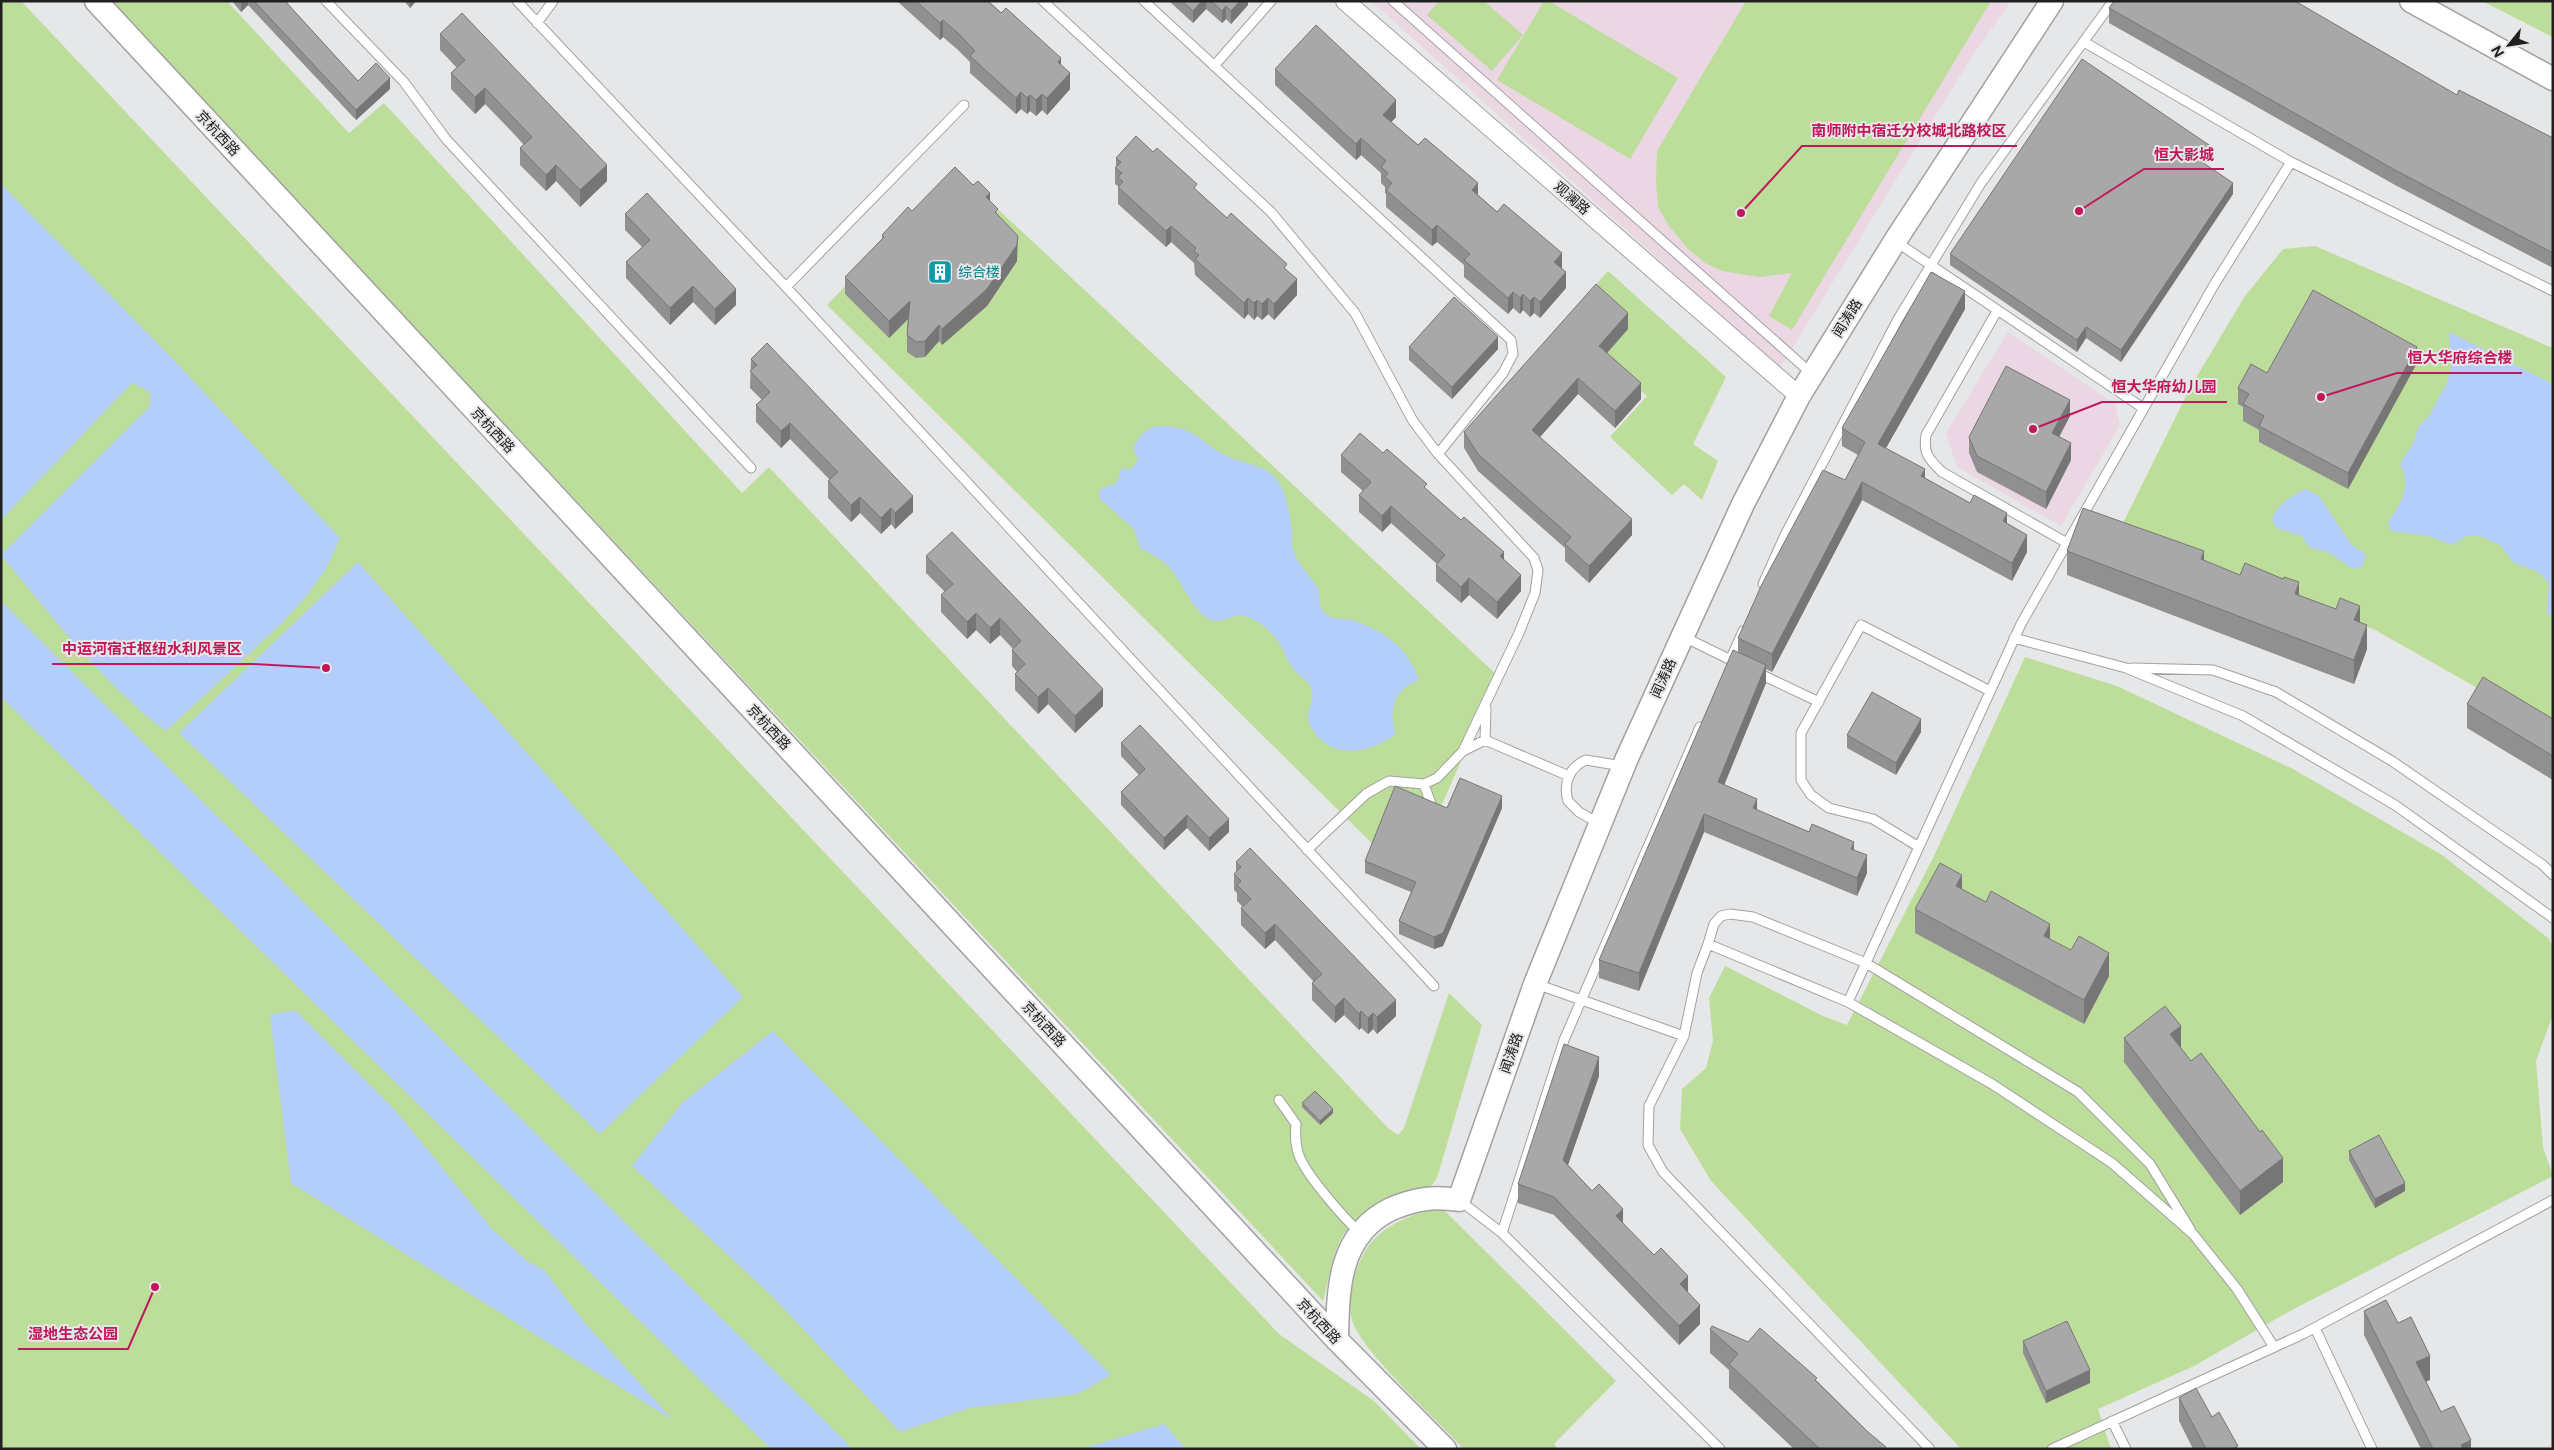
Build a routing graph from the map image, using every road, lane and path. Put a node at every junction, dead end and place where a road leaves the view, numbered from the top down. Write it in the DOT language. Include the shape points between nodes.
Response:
graph roads {
  1 [pos="96,1"];
  2 [pos="326,1"];
  3 [pos="516,1"];
  4 [pos="553,1"];
  5 [pos="1043,1"];
  6 [pos="1144,1"];
  7 [pos="1271,1"];
  8 [pos="1345,1"];
  9 [pos="1392,1"];
  10 [pos="2052,1"];
  11 [pos="2113,1"];
  12 [pos="2411,1"];
  13 [pos="537,23"];
  14 [pos="2084,42"];
  15 [pos="1214,66"];
  16 [pos="2553,80"];
  17 [pos="964,105"];
  18 [pos="2291,162"];
  19 [pos="1895,241"];
  20 [pos="1930,266"];
  21 [pos="786,287"];
  22 [pos="2553,291"];
  23 [pos="1997,311"];
  24 [pos="1812,374"];
  25 [pos="1798,396"];
  26 [pos="2144,408"];
  27 [pos="1438,454"];
  28 [pos="752,468"];
  29 [pos="2067,543"];
  30 [pos="1758,597"];
  31 [pos="1746,624"];
  32 [pos="1682,636"];
  33 [pos="2014,638"];
  34 [pos="1728,664"];
  35 [pos="2126,668"];
  36 [pos="1990,691"];
  37 [pos="1486,702"];
  38 [pos="1819,702"];
  39 [pos="1702,722"];
  40 [pos="1485,740"];
  41 [pos="1463,751"];
  42 [pos="1624,766"];
  43 [pos="1569,776"];
  44 [pos="1424,784"];
  45 [pos="1432,807"];
  46 [pos="1600,824"];
  47 [pos="1919,847"];
  48 [pos="1308,850"];
  49 [pos="2553,875"];
  50 [pos="2553,918"];
  51 [pos="1708,944"];
  52 [pos="1866,962"];
  53 [pos="1535,984"];
  54 [pos="1434,986"];
  55 [pos="1580,999"];
  56 [pos="1848,1002"];
  57 [pos="1684,1036"];
  58 [pos="1279,1100"];
  59 [pos="1459,1200"];
  60 [pos="2553,1200"];
  61 [pos="1502,1233"];
  62 [pos="1360,1234"];
  63 [pos="2193,1234"];
  64 [pos="2315,1328"];
  65 [pos="1337,1340"];
  66 [pos="2274,1347"];
  67 [pos="2112,1421"];
  68 [pos="1445,1449"];
  69 [pos="1720,1449"];
  70 [pos="1930,1449"];
  71 [pos="2052,1449"];
  72 [pos="2126,1449"];
  73 [pos="2372,1449"];
  1 -- 65 [label="street, 京杭西路"];
  2 -- 28 [label="lane" via="404,82 446,139"];
  3 -- 13 [label="lane"];
  4 -- 13 [label="lane"];
  5 -- 27 [label="lane" via="1271,212 1355,314 1408,413"];
  6 -- 15 [label="lane"];
  7 -- 15 [label="lane"];
  8 -- 25 [label="street, 观澜路"];
  9 -- 24 [label="lane"];
  10 -- 19 [label="street, 闻涛路"];
  11 -- 14 [label="lane"];
  12 -- 16 [label="street"];
  13 -- 21 [label="lane"];
  14 -- 18 [label="lane"];
  14 -- 20 [label="lane" via="1981,184"];
  15 -- 27 [label="lane" via="1511,340 1513,354 1503,373"];
  17 -- 21 [label="lane"];
  18 -- 22 [label="lane"];
  18 -- 26 [label="lane" via="2214,285"];
  19 -- 20 [label="lane"];
  19 -- 24 [label="street, 闻涛路"];
  20 -- 23 [label="lane"];
  20 -- 30 [label="lane" via="1898,319 1785,535"];
  21 -- 48 [label="lane"];
  23 -- 26 [label="lane"];
  23 -- 29 [label="lane" via="1926,435 1924,448 1942,472"];
  24 -- 25 [label="street, 闻涛路"];
  25 -- 32 [label="street, 闻涛路" via="1743,504"];
  26 -- 29 [label="lane"];
  27 -- 37 [label="lane" via="1529,550 1538,570 1535,593"];
  29 -- 33 [label="lane"];
  31 -- 34 [label="lane"];
  32 -- 34 [label="lane"];
  32 -- 42 [label="street, 闻涛路"];
  33 -- 35 [label="lane"];
  33 -- 36 [label="lane"];
  34 -- 38 [label="lane"];
  35 -- 49 [label="lane" via="2213,670 2276,692 2392,761"];
  35 -- 50 [label="lane" via="2243,716 2395,805"];
  36 -- 38 [label="lane" via="1862,625"];
  36 -- 47 [label="lane"];
  37 -- 40 [label="lane"];
  37 -- 41 [label="lane"];
  38 -- 47 [label="lane" via="1801,734 1800,780 1811,795 1829,808 1873,819"];
  39 -- 55 [label="lane"];
  40 -- 41 [label="lane"];
  40 -- 43 [label="lane"];
  41 -- 44 [label="lane" via="1437,778"];
  42 -- 43 [label="lane" via="1586,760"];
  42 -- 46 [label="street, 闻涛路"];
  43 -- 46 [label="lane" via="1566,793 1571,806"];
  44 -- 45 [label="lane"];
  44 -- 48 [label="lane" via="1389,782 1378,787 1366,794"];
  46 -- 53 [label="street, 闻涛路"];
  47 -- 52 [label="lane"];
  48 -- 54 [label="lane"];
  51 -- 52 [label="lane" via="1714,924 1721,916 1730,914 1753,918"];
  51 -- 56 [label="lane"];
  51 -- 57 [label="lane" via="1697,973"];
  52 -- 56 [label="lane"];
  52 -- 63 [label="lane" via="2078,1092 2150,1164"];
  53 -- 55 [label="lane"];
  53 -- 59 [label="street, 闻涛路"];
  55 -- 57 [label="lane"];
  55 -- 61 [label="lane"];
  56 -- 63 [label="lane" via="1992,1084 2056,1125 2112,1163"];
  57 -- 70 [label="lane" via="1649,1106 1648,1146 1663,1172"];
  58 -- 62 [label="lane" via="1296,1124 1295,1135 1301,1160 1344,1218"];
  59 -- 61 [label="lane"];
  59 -- 62 [label="street" via="1424,1198 1403,1204 1367,1224"];
  60 -- 64 [label="lane"];
  61 -- 69 [label="lane"];
  62 -- 65 [label="street" via="1346,1258 1338,1289"];
  63 -- 66 [label="lane" via="2237,1289"];
  64 -- 66 [label="lane"];
  64 -- 73 [label="lane"];
  65 -- 68 [label="street, 京杭西路"];
  66 -- 67 [label="lane"];
  67 -- 71 [label="lane"];
  67 -- 72 [label="lane"];
}
